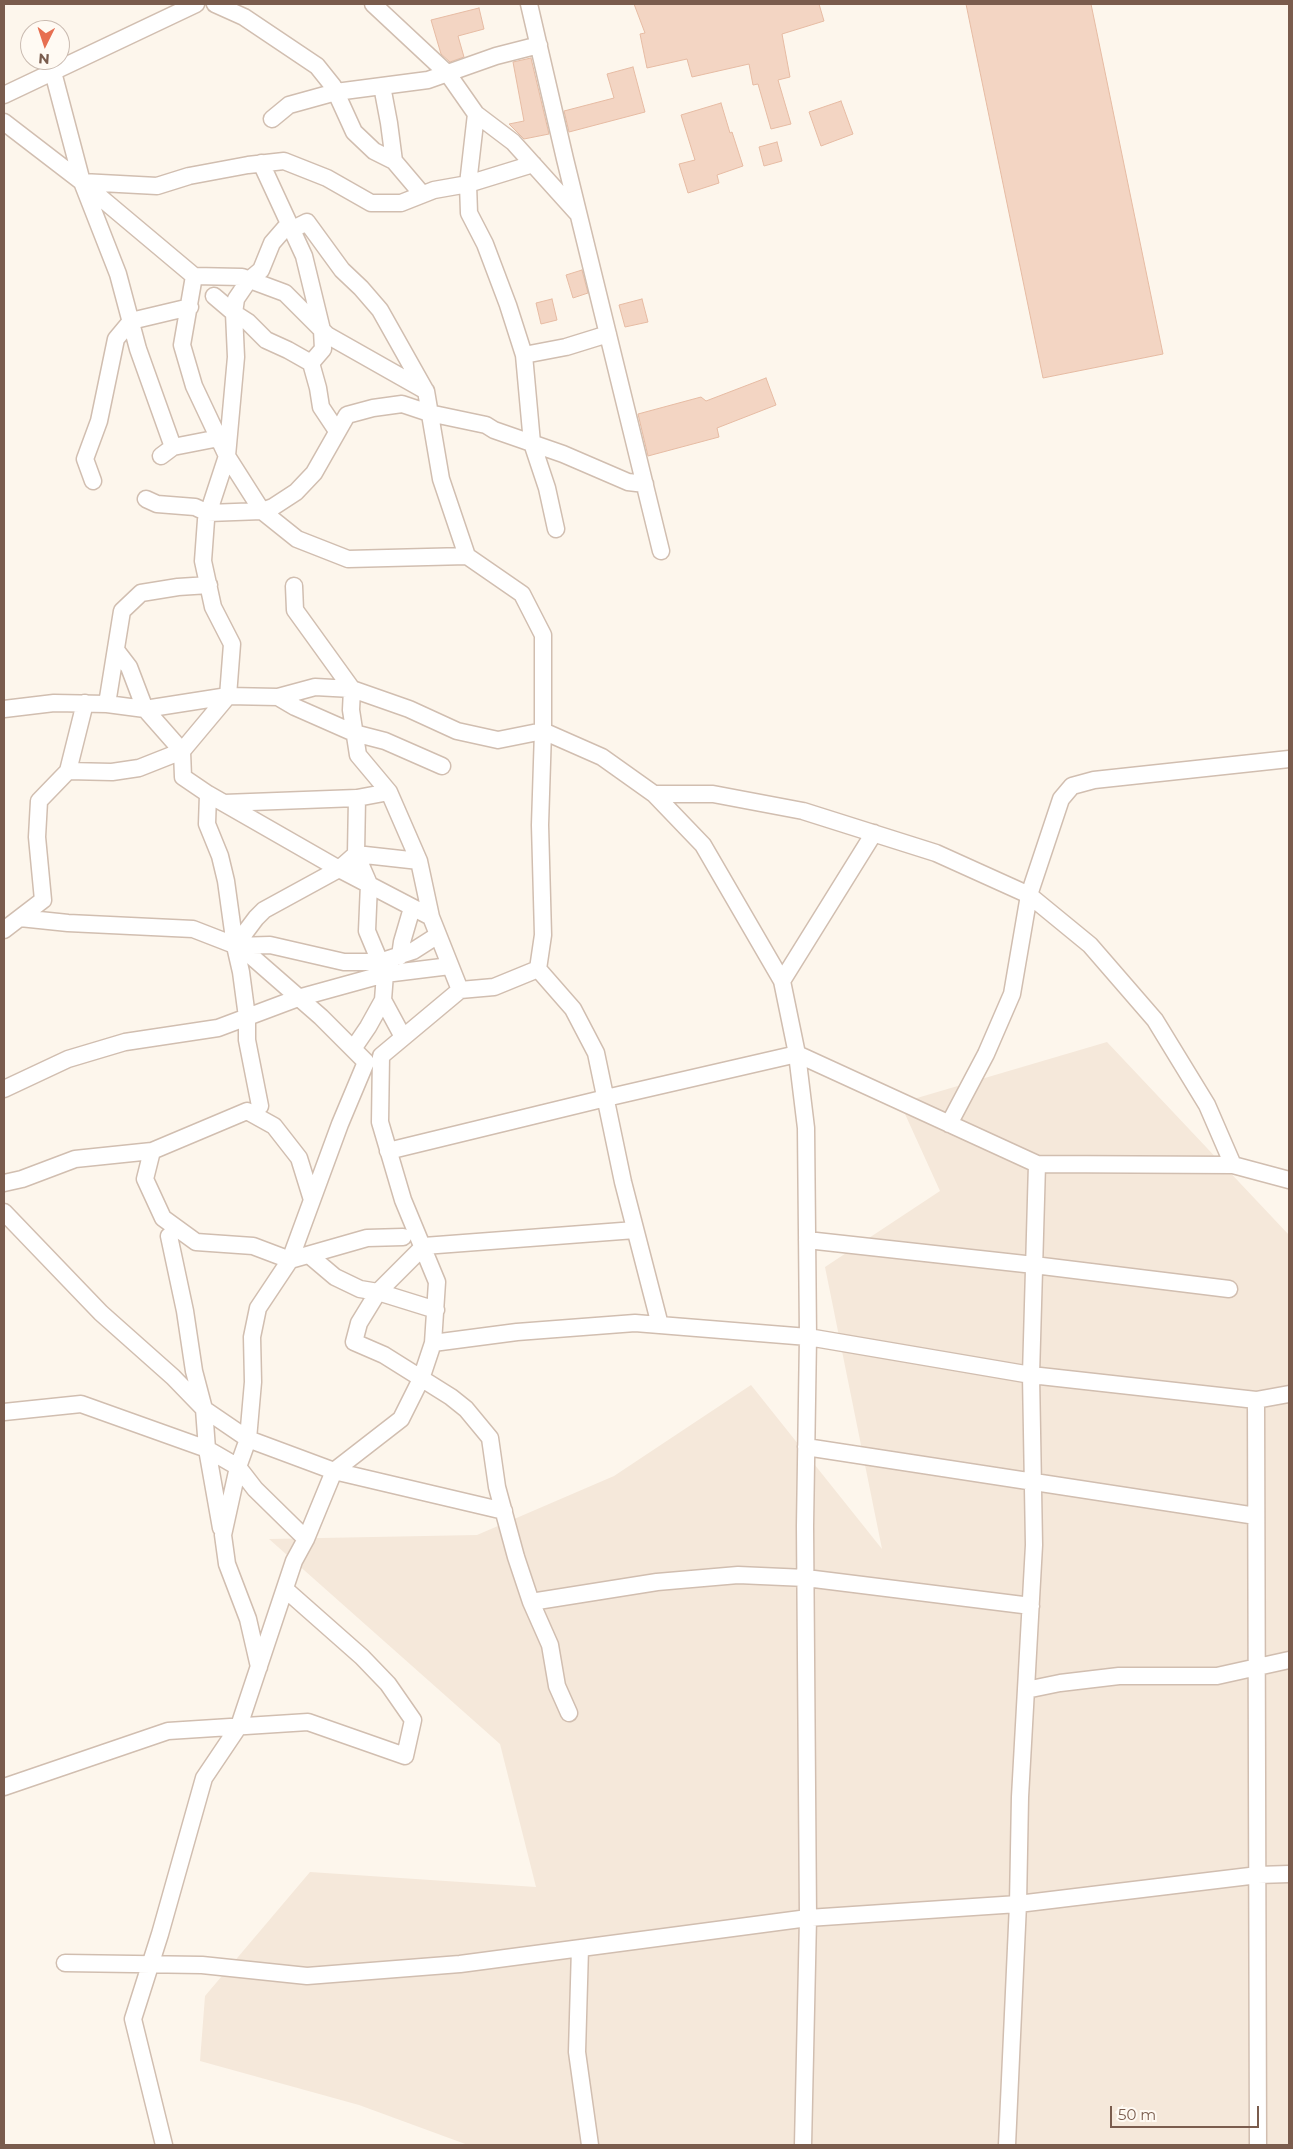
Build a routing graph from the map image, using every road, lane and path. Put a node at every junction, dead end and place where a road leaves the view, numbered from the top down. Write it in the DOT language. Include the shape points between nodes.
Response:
graph roads {
  1 [pos="196,4"];
  2 [pos="215,4"];
  3 [pos="373,4"];
  4 [pos="530,4"];
  5 [pos="539,45"];
  6 [pos="53,72"];
  7 [pos="448,74"];
  8 [pos="382,86"];
  9 [pos="336,92"];
  10 [pos="4,94"];
  11 [pos="476,114"];
  12 [pos="272,119"];
  13 [pos="4,122"];
  14 [pos="394,162"];
  15 [pos="261,163"];
  16 [pos="533,164"];
  17 [pos="82,182"];
  18 [pos="468,184"];
  19 [pos="422,194"];
  20 [pos="579,215"];
  21 [pos="293,229"];
  22 [pos="194,276"];
  23 [pos="249,280"];
  24 [pos="214,296"];
  25 [pos="190,307"];
  26 [pos="234,313"];
  27 [pos="131,321"];
  28 [pos="322,330"];
  29 [pos="608,334"];
  30 [pos="524,355"];
  31 [pos="311,363"];
  32 [pos="426,392"];
  33 [pos="429,413"];
  34 [pos="337,431"];
  35 [pos="219,438"];
  36 [pos="532,443"];
  37 [pos="227,456"];
  38 [pos="93,481"];
  39 [pos="645,484"];
  40 [pos="146,499"];
  41 [pos="262,511"];
  42 [pos="208,513"];
  43 [pos="556,529"];
  44 [pos="661,550"];
  45 [pos="467,556"];
  46 [pos="209,585"];
  47 [pos="294,586"];
  48 [pos="116,650"];
  49 [pos="352,689"];
  50 [pos="228,696"];
  51 [pos="278,697"];
  52 [pos="85,703"];
  53 [pos="106,704"];
  54 [pos="4,709"];
  55 [pos="145,709"];
  56 [pos="543,731"];
  57 [pos="354,733"];
  58 [pos="182,751"];
  59 [pos="1289,759"];
  60 [pos="442,766"];
  61 [pos="68,771"];
  62 [pos="389,792"];
  63 [pos="208,794"];
  64 [pos="654,794"];
  65 [pos="358,798"];
  66 [pos="224,803"];
  67 [pos="874,833"];
  68 [pos="356,854"];
  69 [pos="419,861"];
  70 [pos="339,869"];
  71 [pos="369,884"];
  72 [pos="1029,895"];
  73 [pos="412,908"];
  74 [pos="431,917"];
  75 [pos="20,918"];
  76 [pos="4,930"];
  77 [pos="438,935"];
  78 [pos="235,946"];
  79 [pos="400,956"];
  80 [pos="450,966"];
  81 [pos="382,968"];
  82 [pos="538,969"];
  83 [pos="782,981"];
  84 [pos="460,990"];
  85 [pos="298,998"];
  86 [pos="383,1000"];
  87 [pos="247,1017"];
  88 [pos="403,1037"];
  89 [pos="353,1049"];
  90 [pos="796,1054"];
  91 [pos="4,1089"];
  92 [pos="606,1098"];
  93 [pos="260,1106"];
  94 [pos="950,1124"];
  95 [pos="152,1151"];
  96 [pos="388,1151"];
  97 [pos="1037,1164"];
  98 [pos="1232,1165"];
  99 [pos="1289,1180"];
  100 [pos="4,1183"];
  101 [pos="312,1200"];
  102 [pos="4,1212"];
  103 [pos="635,1230"];
  104 [pos="169,1236"];
  105 [pos="403,1237"];
  106 [pos="807,1240"];
  107 [pos="424,1246"];
  108 [pos="309,1255"];
  109 [pos="290,1260"];
  110 [pos="1034,1264"];
  111 [pos="1229,1289"];
  112 [pos="378,1292"];
  113 [pos="436,1310"];
  114 [pos="660,1325"];
  115 [pos="808,1336"];
  116 [pos="433,1343"];
  117 [pos="1031,1375"];
  118 [pos="421,1379"];
  119 [pos="1289,1394"];
  120 [pos="1256,1400"];
  121 [pos="204,1409"];
  122 [pos="4,1412"];
  123 [pos="248,1439"];
  124 [pos="806,1448"];
  125 [pos="207,1449"];
  126 [pos="238,1467"];
  127 [pos="334,1471"];
  128 [pos="1033,1483"];
  129 [pos="504,1512"];
  130 [pos="1256,1516"];
  131 [pos="223,1535"];
  132 [pos="306,1539"];
  133 [pos="806,1578"];
  134 [pos="285,1589"];
  135 [pos="532,1602"];
  136 [pos="1031,1606"];
  137 [pos="1289,1660"];
  138 [pos="259,1667"];
  139 [pos="1257,1667"];
  140 [pos="1026,1690"];
  141 [pos="569,1713"];
  142 [pos="240,1726"];
  143 [pos="4,1787"];
  144 [pos="1289,1874"];
  145 [pos="1258,1875"];
  146 [pos="1018,1904"];
  147 [pos="808,1918"];
  148 [pos="580,1948"];
  149 [pos="65,1963"];
  150 [pos="150,1965"];
  151 [pos="164,2145"];
  152 [pos="590,2145"];
  153 [pos="803,2145"];
  154 [pos="1007,2145"];
  155 [pos="1258,2145"];
  1 -- 6 [label="street"];
  2 -- 9 [label="street" via="244,17 317,66"];
  3 -- 7 [label="street"];
  4 -- 5 [label="street"];
  5 -- 7 [label="street" via="496,56"];
  5 -- 20 [label="street"];
  6 -- 10 [label="street"];
  6 -- 17 [label="street"];
  7 -- 8 [label="street"];
  7 -- 11 [label="street"];
  8 -- 9 [label="street"];
  8 -- 14 [label="street"];
  9 -- 12 [label="street" via="289,106"];
  9 -- 14 [label="street" via="354,132 374,151"];
  11 -- 16 [label="street" via="513,142"];
  11 -- 18 [label="street"];
  13 -- 17 [label="street"];
  14 -- 19 [label="street"];
  15 -- 17 [label="street" via="189,176 157,186"];
  15 -- 19 [label="street" via="284,161 327,178 371,203 401,203"];
  15 -- 21 [label="street"];
  16 -- 18 [label="street"];
  16 -- 20 [label="street"];
  17 -- 22 [label="street"];
  17 -- 27 [label="street" via="118,274"];
  18 -- 19 [label="street"];
  18 -- 30 [label="street" via="470,213 492,262"];
  20 -- 29 [label="street"];
  21 -- 23 [label="street" via="285,228 272,243 261,270"];
  21 -- 28 [label="street" via="304,256"];
  21 -- 32 [label="street" via="307,222 342,270 380,310"];
  22 -- 23 [label="street"];
  22 -- 25 [label="street"];
  23 -- 26 [label="street" via="236,299"];
  23 -- 28 [label="street" via="285,293"];
  24 -- 26 [label="street"];
  25 -- 27 [label="street"];
  25 -- 35 [label="street" via="182,346 194,386"];
  26 -- 31 [label="street" via="266,340"];
  26 -- 37 [label="street" via="236,357"];
  27 -- 35 [label="street" via="167,451"];
  27 -- 38 [label="street" via="116,339 99,420 86,459"];
  28 -- 31 [label="street" via="323,349"];
  28 -- 32 [label="street"];
  29 -- 30 [label="street"];
  29 -- 39 [label="street"];
  30 -- 36 [label="street"];
  31 -- 34 [label="street" via="321,407"];
  32 -- 33 [label="street"];
  33 -- 34 [label="street" via="402,404 373,408 347,415"];
  33 -- 36 [label="street" via="486,425"];
  33 -- 45 [label="street" via="440,479"];
  34 -- 41 [label="street" via="314,473 296,492"];
  35 -- 37 [label="street"];
  36 -- 39 [label="street" via="628,482"];
  36 -- 43 [label="street"];
  37 -- 41 [label="street"];
  37 -- 42 [label="street"];
  39 -- 44 [label="street"];
  40 -- 42 [label="street" via="157,504 195,507"];
  41 -- 42 [label="street"];
  41 -- 45 [label="street" via="297,539 348,559"];
  42 -- 46 [label="street" via="203,561"];
  45 -- 56 [label="street" via="522,594 543,635"];
  46 -- 48 [label="street" via="142,593 122,612"];
  46 -- 50 [label="street" via="213,607 232,644"];
  47 -- 49 [label="street" via="295,610"];
  48 -- 53 [label="street"];
  48 -- 55 [label="street" via="130,667"];
  49 -- 51 [label="street" via="315,687"];
  49 -- 56 [label="street" via="409,709 457,731 498,740"];
  49 -- 57 [label="street"];
  50 -- 51 [label="street"];
  50 -- 55 [label="street"];
  50 -- 58 [label="street"];
  51 -- 57 [label="street"];
  52 -- 53 [label="street"];
  52 -- 54 [label="street"];
  52 -- 61 [label="street"];
  53 -- 55 [label="street"];
  55 -- 58 [label="street"];
  56 -- 64 [label="street" via="602,757"];
  56 -- 82 [label="street" via="540,825 543,935"];
  57 -- 60 [label="street" via="385,741"];
  57 -- 62 [label="street" via="358,755"];
  58 -- 61 [label="street" via="139,768 112,772"];
  58 -- 63 [label="street" via="183,777"];
  59 -- 72 [label="street" via="1094,780 1072,786 1061,799"];
  61 -- 75 [label="street" via="39,801 37,837 43,900"];
  62 -- 65 [label="street"];
  62 -- 69 [label="street"];
  63 -- 66 [label="street"];
  63 -- 78 [label="street" via="207,824 226,881"];
  64 -- 67 [label="street" via="714,794 804,811"];
  64 -- 83 [label="street" via="703,845"];
  65 -- 66 [label="street"];
  65 -- 68 [label="street"];
  66 -- 70 [label="street"];
  67 -- 72 [label="street" via="936,853"];
  67 -- 83 [label="street"];
  68 -- 69 [label="street"];
  68 -- 70 [label="street"];
  68 -- 71 [label="street"];
  69 -- 74 [label="street"];
  70 -- 71 [label="street"];
  70 -- 78 [label="street" via="264,910"];
  71 -- 73 [label="street"];
  71 -- 81 [label="street" via="367,931"];
  72 -- 94 [label="street" via="1012,994"];
  72 -- 98 [label="street" via="1090,945 1155,1020 1207,1105"];
  73 -- 74 [label="street"];
  73 -- 79 [label="street"];
  74 -- 77 [label="street"];
  75 -- 76 [label="street"];
  75 -- 78 [label="street" via="193,929"];
  77 -- 79 [label="street"];
  77 -- 80 [label="street"];
  78 -- 81 [label="street" via="270,945"];
  78 -- 85 [label="street" via="242,948"];
  78 -- 87 [label="street"];
  79 -- 81 [label="street"];
  80 -- 81 [label="street"];
  80 -- 84 [label="street"];
  81 -- 85 [label="street"];
  81 -- 86 [label="street"];
  82 -- 84 [label="street" via="494,987"];
  82 -- 92 [label="street" via="573,1009 596,1052"];
  83 -- 90 [label="street"];
  84 -- 88 [label="street"];
  85 -- 87 [label="street"];
  85 -- 89 [label="street"];
  86 -- 88 [label="street"];
  86 -- 89 [label="street"];
  87 -- 91 [label="street" via="218,1028 125,1042 68,1059"];
  87 -- 93 [label="street" via="247,1040"];
  88 -- 96 [label="street" via="381,1056 380,1122"];
  89 -- 101 [label="street" via="366,1062"];
  90 -- 92 [label="street"];
  90 -- 94 [label="street"];
  90 -- 106 [label="street" via="806,1128"];
  92 -- 96 [label="street"];
  92 -- 103 [label="street"];
  94 -- 97 [label="street"];
  95 -- 100 [label="street" via="75,1159"];
  95 -- 101 [label="street" via="246,1111 274,1126 299,1158"];
  95 -- 109 [label="street" via="145,1179 163,1218 196,1242 253,1246"];
  96 -- 107 [label="street" via="403,1200"];
  97 -- 98 [label="street"];
  97 -- 110 [label="street"];
  98 -- 99 [label="street"];
  101 -- 109 [label="street"];
  102 -- 121 [label="street" via="101,1313"];
  103 -- 107 [label="street"];
  103 -- 114 [label="street"];
  104 -- 121 [label="street"];
  105 -- 108 [label="street" via="367,1238"];
  106 -- 110 [label="street"];
  106 -- 115 [label="street"];
  107 -- 112 [label="street"];
  107 -- 113 [label="street" via="437,1282"];
  108 -- 109 [label="street"];
  108 -- 112 [label="street" via="335,1277 360,1289"];
  109 -- 123 [label="street" via="258,1308 252,1337"];
  110 -- 111 [label="street"];
  110 -- 117 [label="street"];
  112 -- 113 [label="street"];
  112 -- 118 [label="street" via="359,1324 354,1342 384,1355"];
  113 -- 116 [label="street"];
  114 -- 115 [label="street"];
  114 -- 116 [label="street" via="635,1323 517,1332"];
  115 -- 117 [label="street"];
  115 -- 124 [label="street"];
  116 -- 118 [label="street"];
  117 -- 120 [label="street"];
  117 -- 128 [label="street"];
  118 -- 127 [label="street" via="401,1420"];
  118 -- 129 [label="street" via="466,1408 490,1438"];
  119 -- 120 [label="street"];
  120 -- 130 [label="street"];
  121 -- 123 [label="street"];
  121 -- 125 [label="street"];
  122 -- 125 [label="street" via="81,1404"];
  123 -- 126 [label="street"];
  123 -- 127 [label="street"];
  124 -- 128 [label="street"];
  124 -- 133 [label="street"];
  125 -- 126 [label="street"];
  125 -- 131 [label="street"];
  126 -- 131 [label="street"];
  126 -- 132 [label="street" via="255,1489"];
  127 -- 129 [label="street"];
  127 -- 132 [label="street"];
  128 -- 130 [label="street"];
  128 -- 136 [label="street"];
  129 -- 135 [label="street"];
  130 -- 139 [label="street"];
  131 -- 138 [label="street" via="228,1564 248,1620"];
  132 -- 134 [label="street" via="294,1561"];
  133 -- 135 [label="street" via="729,1576 657,1582"];
  133 -- 136 [label="street"];
  133 -- 147 [label="street"];
  134 -- 138 [label="street"];
  134 -- 142 [label="street" via="388,1684 413,1720 405,1756 308,1722"];
  135 -- 141 [label="street" via="550,1646 557,1686"];
  136 -- 140 [label="street"];
  137 -- 139 [label="street"];
  138 -- 142 [label="street"];
  139 -- 140 [label="street" via="1217,1676 1118,1676"];
  139 -- 145 [label="street"];
  140 -- 146 [label="street"];
  142 -- 143 [label="street" via="168,1730"];
  142 -- 150 [label="street" via="204,1778"];
  144 -- 145 [label="street"];
  145 -- 146 [label="street"];
  145 -- 155 [label="street"];
  146 -- 147 [label="street"];
  146 -- 154 [label="street"];
  147 -- 148 [label="street"];
  147 -- 153 [label="street"];
  148 -- 150 [label="street" via="460,1964 307,1976 202,1965"];
  148 -- 152 [label="street" via="577,2052"];
  149 -- 150 [label="street"];
  150 -- 151 [label="street" via="133,2019"];
}
